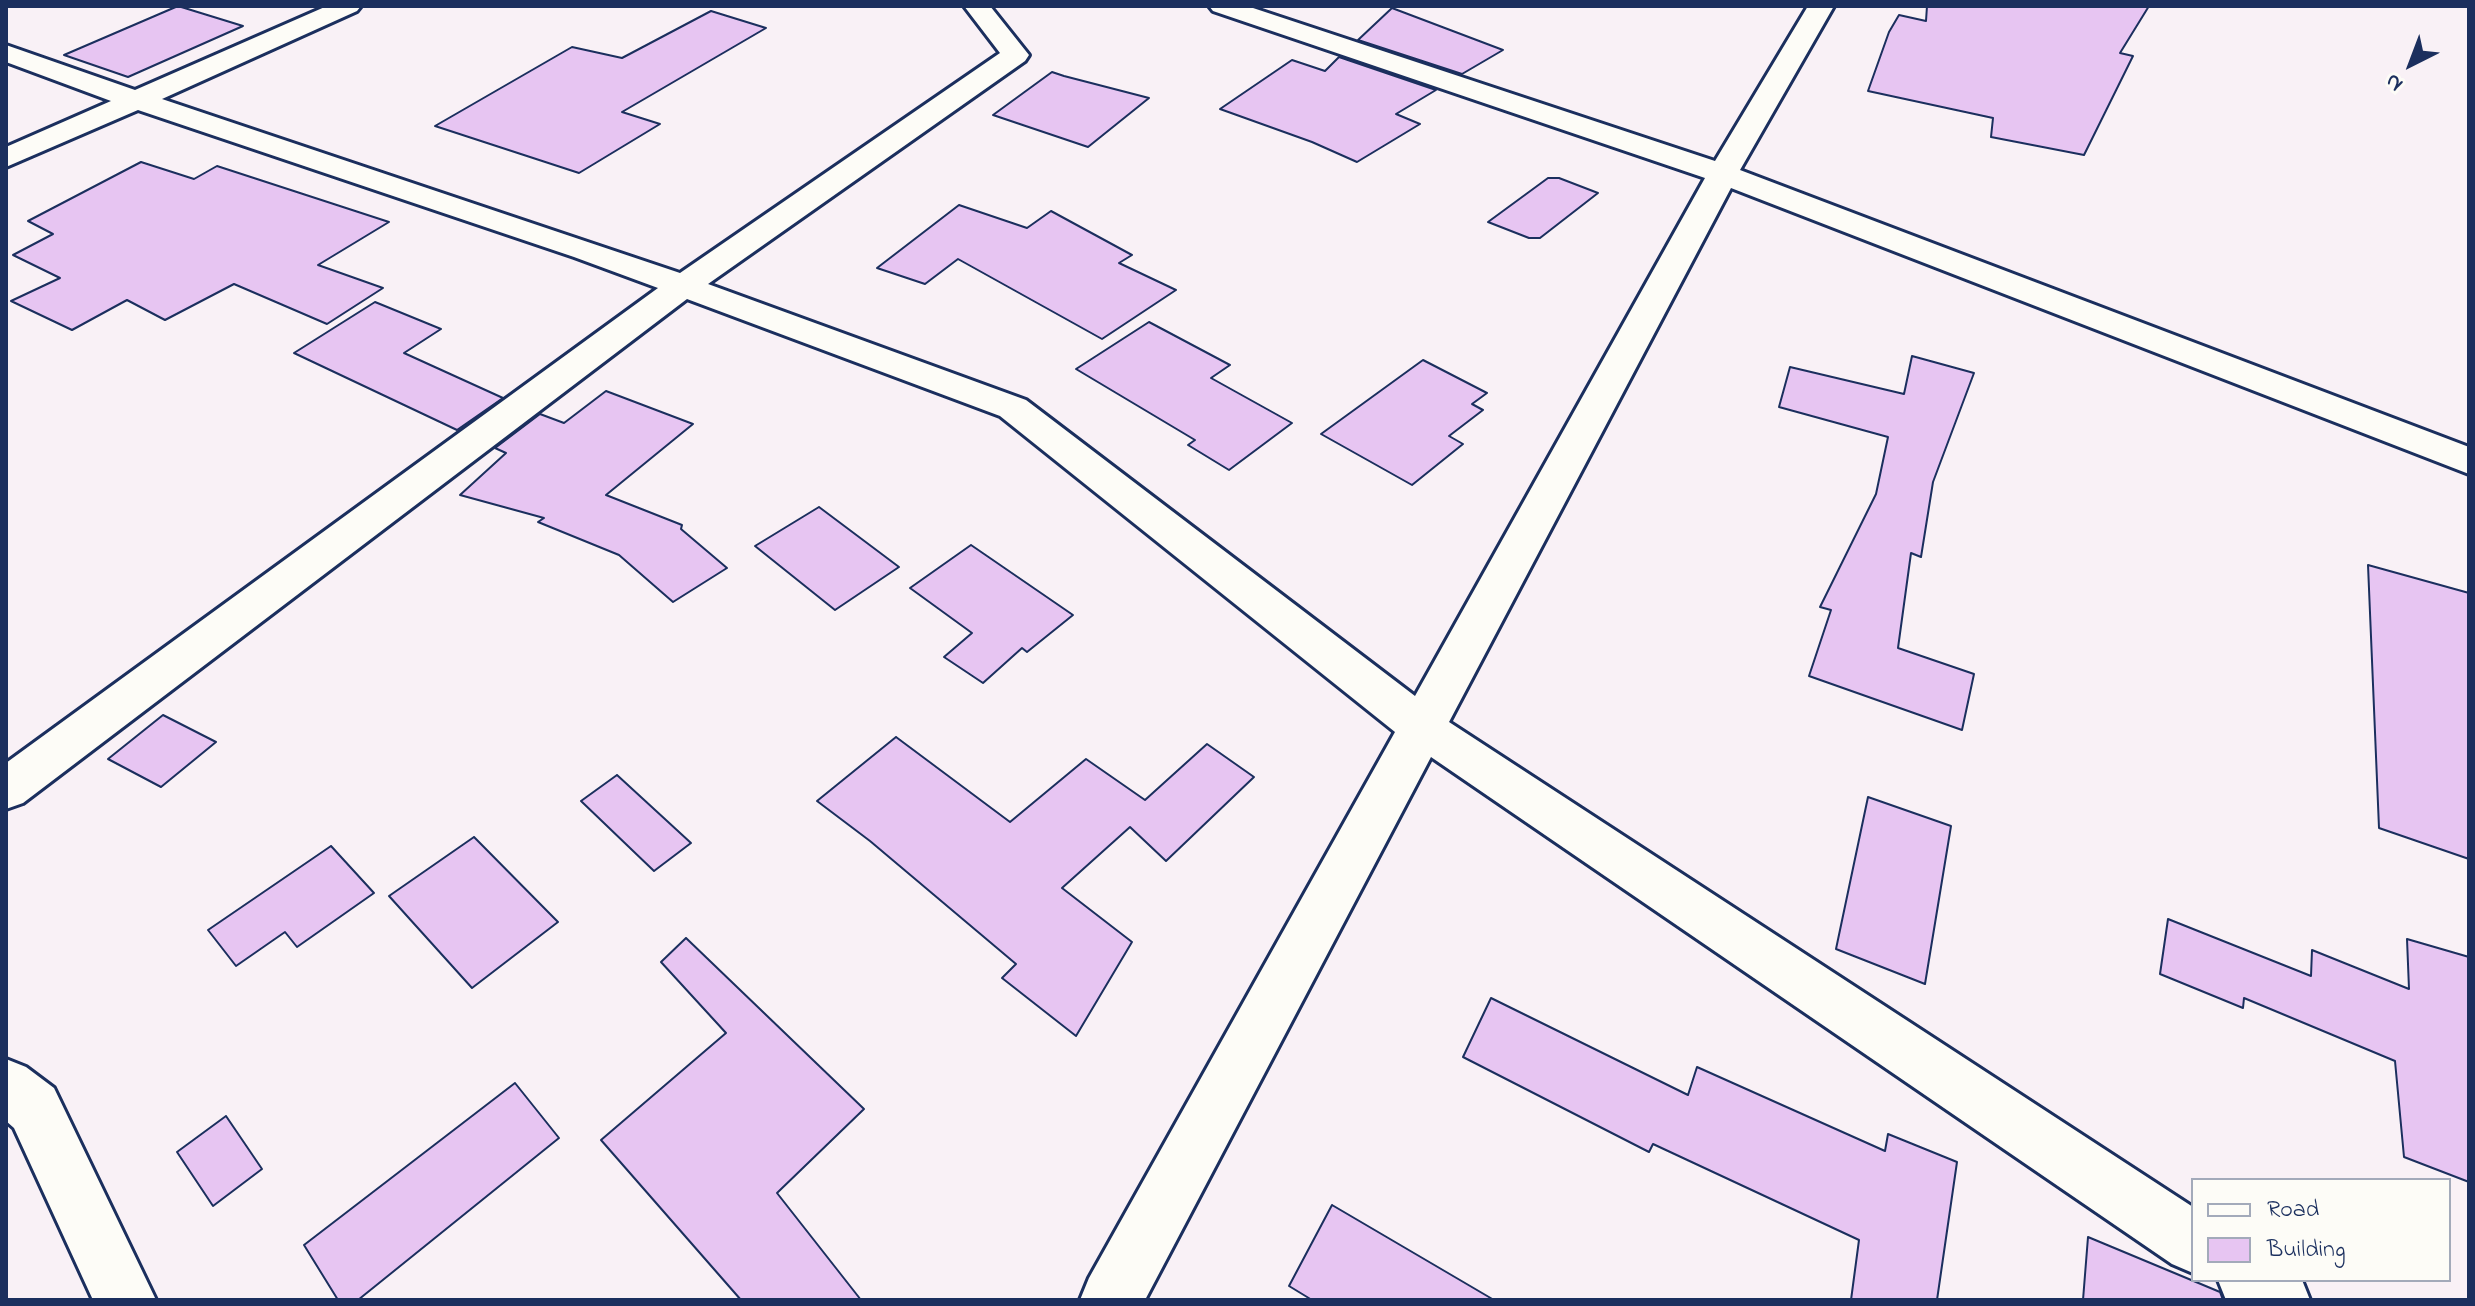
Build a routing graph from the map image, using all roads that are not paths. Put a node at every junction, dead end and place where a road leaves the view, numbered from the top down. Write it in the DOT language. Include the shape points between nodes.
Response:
graph roads {
  1 [pos="348,6"];
  2 [pos="977,6"];
  3 [pos="1222,6"];
  4 [pos="1821,6"];
  5 [pos="6,53"];
  6 [pos="136,100"];
  7 [pos="6,158"];
  8 [pos="1723,174"];
  9 [pos="683,286"];
  10 [pos="2469,461"];
  11 [pos="1423,728"];
  12 [pos="6,789"];
  13 [pos="6,1086"];
  14 [pos="2191,1242"];
  15 [pos="2252,1282"];
  16 [pos="125,1300"];
  17 [pos="1111,1300"];
  18 [pos="2279,1300"];
  1 -- 6 [label="street"];
  2 -- 9 [label="street" via="1015,55"];
  3 -- 8 [label="street"];
  4 -- 8 [label="street"];
  5 -- 6 [label="street"];
  6 -- 7 [label="street"];
  6 -- 9 [label="street"];
  8 -- 10 [label="street"];
  8 -- 11 [label="street"];
  9 -- 11 [label="street" via="1013,408"];
  9 -- 12 [label="street"];
  11 -- 14 [label="street"];
  11 -- 17 [label="street"];
  13 -- 16 [label="street" via="34,1108"];
  15 -- 18 [label="street"];
}
